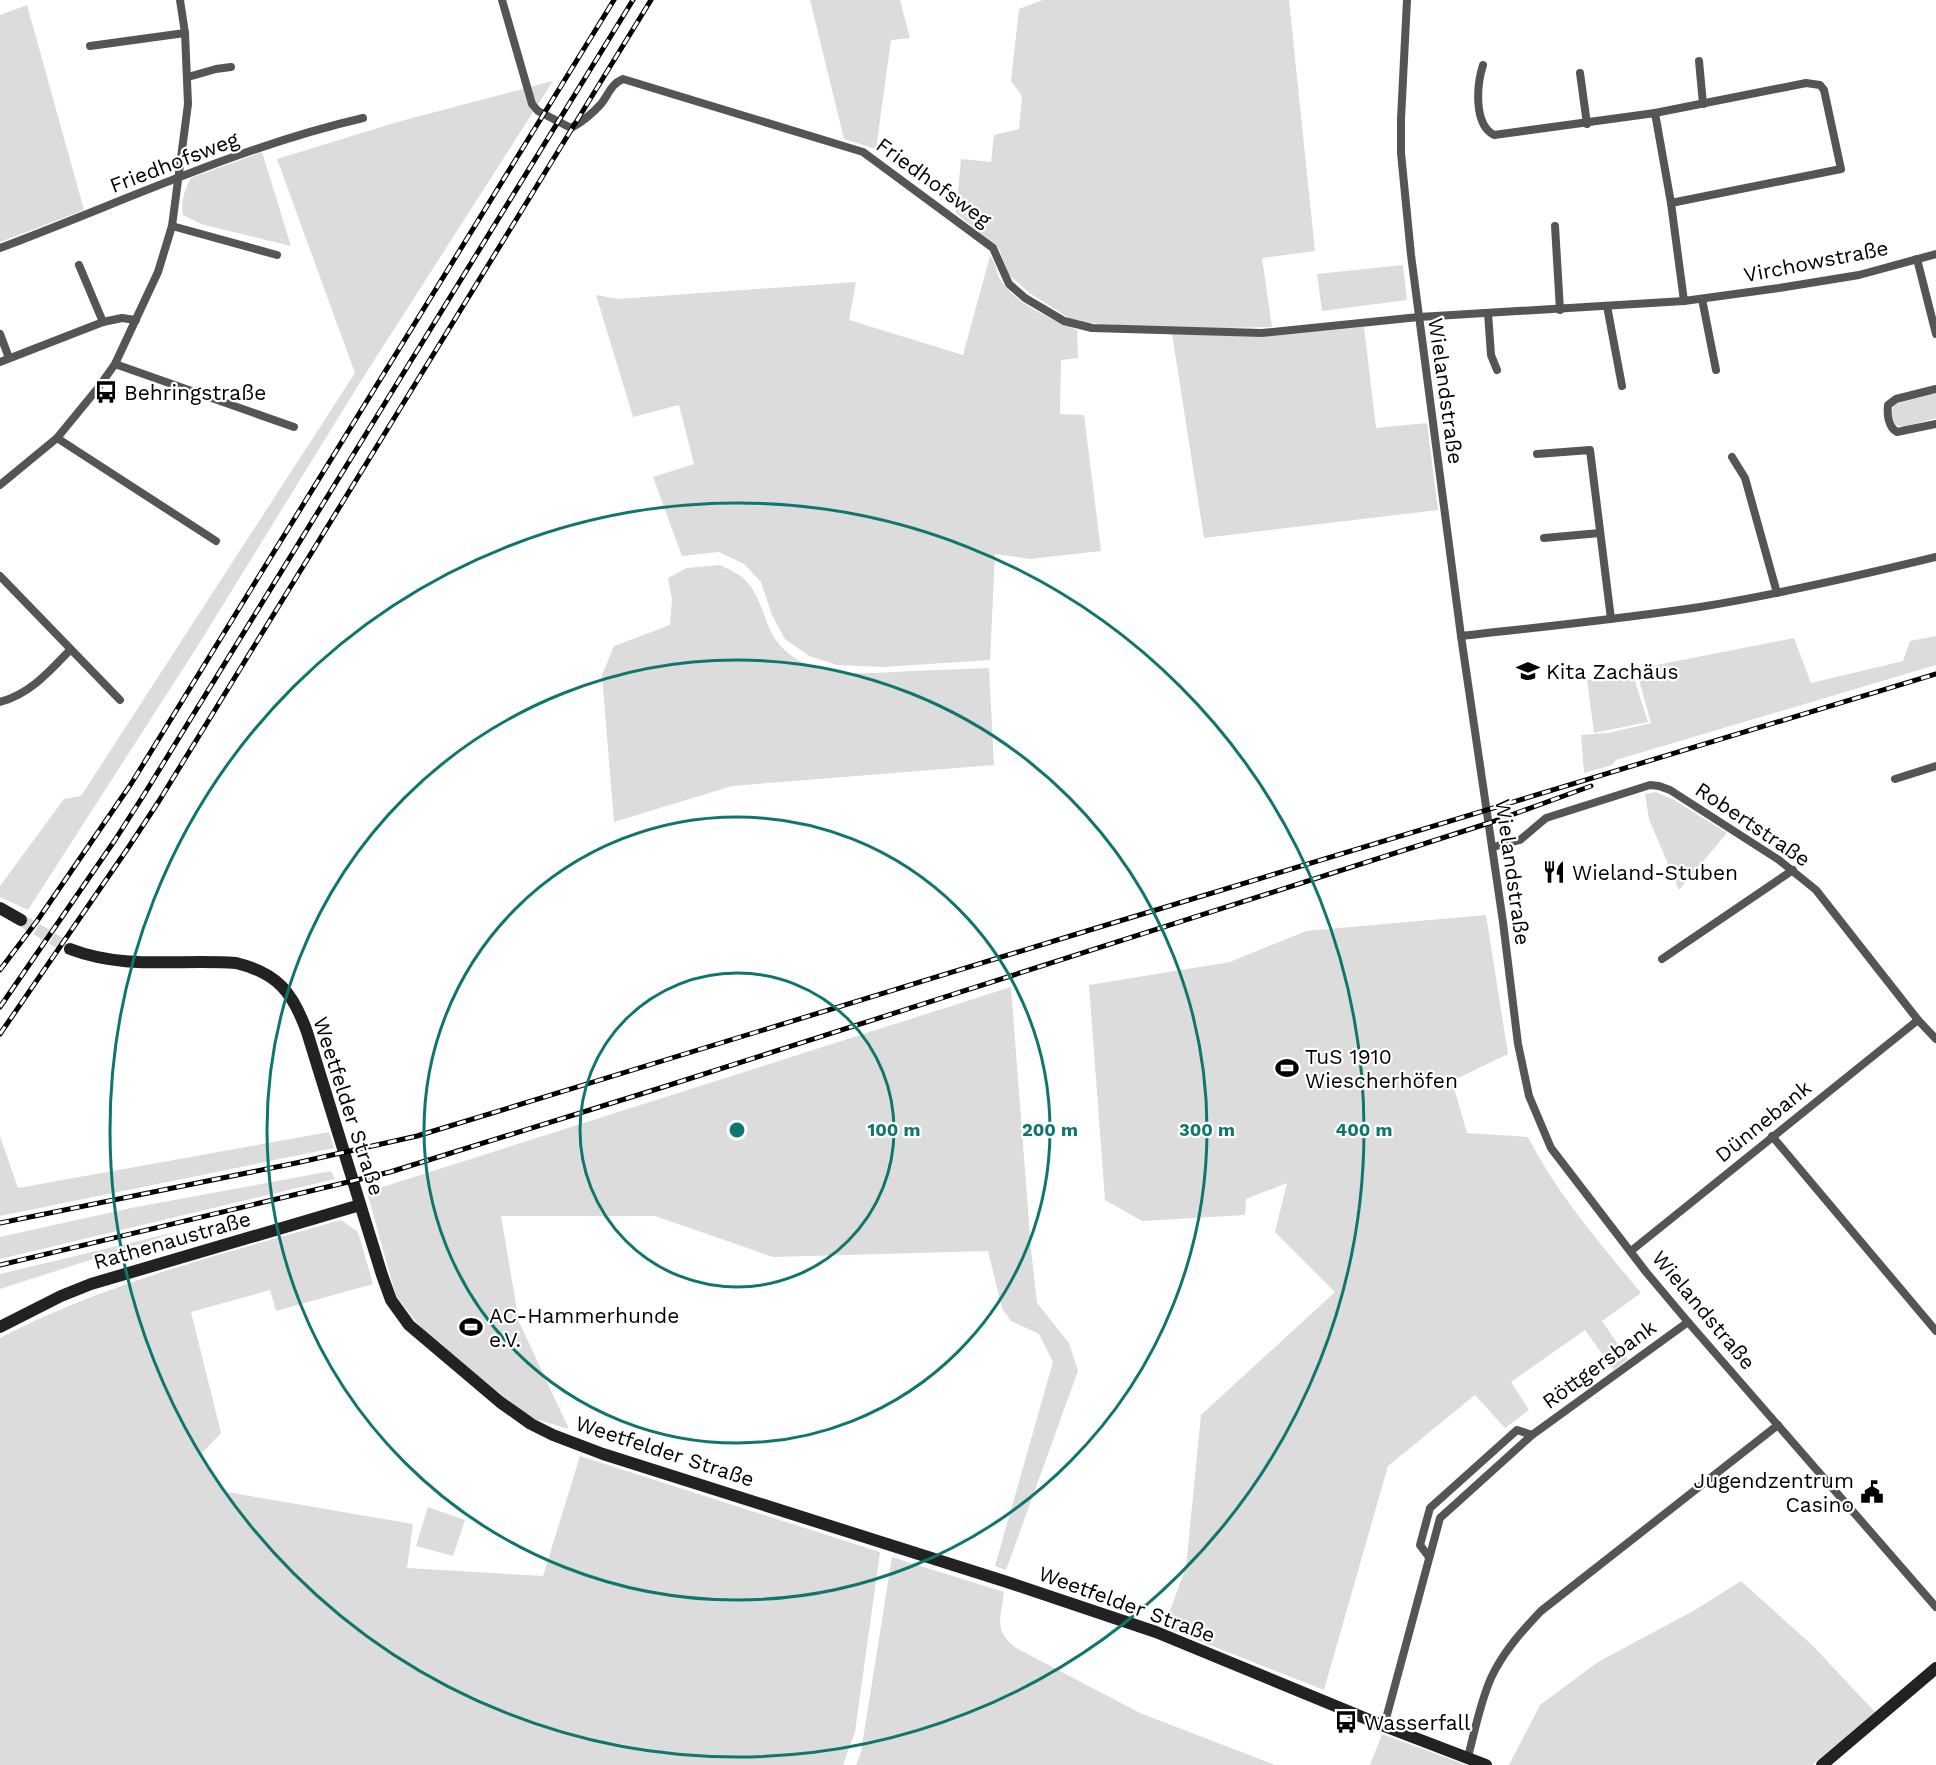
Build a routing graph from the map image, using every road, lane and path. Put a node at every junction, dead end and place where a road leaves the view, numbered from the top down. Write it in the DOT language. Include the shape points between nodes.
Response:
graph roads {
  1 [pos="180,0"];
  2 [pos="502,0"];
  3 [pos="1407,0"];
  4 [pos="185,33"];
  5 [pos="90,46"];
  6 [pos="1699,61"];
  7 [pos="1483,65"];
  8 [pos="231,68"];
  9 [pos="1580,73"];
  10 [pos="188,77"];
  11 [pos="1703,104"];
  12 [pos="1655,113"];
  13 [pos="363,118"];
  14 [pos="1587,124"];
  15 [pos="178,178"];
  16 [pos="1671,203"];
  17 [pos="172,226"];
  18 [pos="1555,226"];
  19 [pos="0,248"];
  20 [pos="1936,254"];
  21 [pos="277,255"];
  22 [pos="1917,259"];
  23 [pos="80,265"];
  24 [pos="1702,299"];
  25 [pos="1684,301"];
  26 [pos="1607,306"];
  27 [pos="1560,310"];
  28 [pos="1488,313"];
  29 [pos="1419,317"];
  30 [pos="136,320"];
  31 [pos="103,322"];
  32 [pos="0,334"];
  33 [pos="1936,334"];
  34 [pos="9,358"];
  35 [pos="0,362"];
  36 [pos="115,364"];
  37 [pos="1497,370"];
  38 [pos="1716,370"];
  39 [pos="1622,386"];
  40 [pos="1936,389"];
  41 [pos="1936,424"];
  42 [pos="294,427"];
  43 [pos="57,438"];
  44 [pos="1537,454"];
  45 [pos="1732,457"];
  46 [pos="0,485"];
  47 [pos="1600,533"];
  48 [pos="1544,538"];
  49 [pos="216,541"];
  50 [pos="1936,557"];
  51 [pos="0,576"];
  52 [pos="1777,593"];
  53 [pos="1611,619"];
  54 [pos="1461,636"];
  55 [pos="70,650"];
  56 [pos="120,700"];
  57 [pos="0,702"];
  58 [pos="1936,766"];
  59 [pos="1895,779"];
  60 [pos="1493,847"];
  61 [pos="1793,870"];
  62 [pos="0,908"];
  63 [pos="21,920"];
  64 [pos="70,949"];
  65 [pos="1662,958"];
  66 [pos="1918,1020"];
  67 [pos="1936,1039"];
  68 [pos="1772,1136"];
  69 [pos="360,1205"];
  70 [pos="1631,1251"];
  71 [pos="1688,1322"];
  72 [pos="0,1327"];
  73 [pos="1936,1330"];
  74 [pos="1778,1425"];
  75 [pos="1532,1435"];
  76 [pos="1475,1466"];
  77 [pos="1484,1477"];
  78 [pos="1462,1478"];
  79 [pos="1453,1486"];
  80 [pos="1471,1489"];
  81 [pos="1462,1497"];
  82 [pos="1429,1557"];
  83 [pos="1936,1607"];
  84 [pos="1936,1668"];
  85 [pos="1384,1726"];
  86 [pos="1468,1757"];
  87 [pos="1486,1765"];
  88 [pos="1822,1765"];
  1 -- 4 [label="street"];
  2 -- 29 [label="street, Friedhofsweg" via="532,104 538,111 571,129 602,102 615,82 623,79 863,152 993,248 1009,284 1064,321 1092,328 1262,333"];
  3 -- 29 [label="street, Wielandstraße" via="1401,153"];
  4 -- 5 [label="street"];
  4 -- 10 [label="street"];
  6 -- 11 [label="street"];
  7 -- 14 [label="street" via="1478,82 1481,119 1494,135"];
  8 -- 10 [label="street"];
  9 -- 14 [label="street"];
  10 -- 15 [label="street"];
  11 -- 12 [label="street"];
  11 -- 16 [label="street" via="1806,83 1820,85 1840,169"];
  12 -- 14 [label="street"];
  12 -- 16 [label="street"];
  13 -- 15 [label="street, Friedhofsweg" via="316,129"];
  15 -- 17 [label="street"];
  15 -- 19 [label="street, Friedhofsweg"];
  16 -- 25 [label="street"];
  17 -- 21 [label="street"];
  17 -- 30 [label="street" via="158,272"];
  18 -- 27 [label="street"];
  20 -- 22 [label="street, Virchowstraße"];
  22 -- 24 [label="street, Virchowstraße" via="1859,274"];
  22 -- 33 [label="street"];
  23 -- 31 [label="street"];
  24 -- 25 [label="street, Virchowstraße"];
  24 -- 38 [label="street"];
  25 -- 26 [label="street, Virchowstraße"];
  26 -- 27 [label="street, Virchowstraße"];
  26 -- 39 [label="street"];
  27 -- 28 [label="street, Virchowstraße"];
  28 -- 29 [label="street, Virchowstraße"];
  28 -- 37 [label="street" via="1491,355"];
  29 -- 54 [label="street, Wielandstraße"];
  30 -- 31 [label="street"];
  30 -- 36 [label="street"];
  31 -- 34 [label="street"];
  32 -- 34 [label="street"];
  34 -- 35 [label="street"];
  36 -- 42 [label="street"];
  36 -- 43 [label="street"];
  40 -- 41 [label="street" via="1896,399 1887,411 1897,432"];
  43 -- 46 [label="street"];
  43 -- 49 [label="street"];
  44 -- 47 [label="street" via="1590,450"];
  45 -- 52 [label="street" via="1745,478"];
  47 -- 48 [label="street"];
  47 -- 53 [label="street"];
  50 -- 52 [label="street"];
  51 -- 55 [label="street"];
  52 -- 53 [label="street"];
  53 -- 54 [label="street"];
  54 -- 60 [label="street, Wielandstraße"];
  55 -- 56 [label="street"];
  55 -- 57 [label="street" via="46,676"];
  58 -- 59 [label="street"];
  60 -- 61 [label="street, Robertstraße" via="1520,840 1546,818 1650,785 1670,790"];
  60 -- 70 [label="street, Wielandstraße" via="1520,1061 1529,1096 1551,1148"];
  61 -- 65 [label="street"];
  61 -- 66 [label="street, Robertstraße" via="1816,890"];
  62 -- 63 [label="street"];
  64 -- 69 [label="street, Weetfelder Straße" via="123,962 236,963 253,967 279,983 300,1015"];
  66 -- 67 [label="street, Robertstraße"];
  66 -- 68 [label="street, Dünnebank"];
  68 -- 70 [label="street, Dünnebank"];
  68 -- 73 [label="street"];
  69 -- 72 [label="street, Rathenaustraße" via="91,1284"];
  69 -- 85 [label="street, Weetfelder Straße" via="382,1275 401,1317 531,1424 603,1454 1156,1632"];
  70 -- 71 [label="street, Wielandstraße"];
  71 -- 74 [label="street, Wielandstraße"];
  71 -- 75 [label="street, Röttgersbank"];
  74 -- 83 [label="street, Wielandstraße"];
  74 -- 86 [label="street" via="1541,1611 1518,1635 1492,1677"];
  75 -- 76 [label="street, Röttgersbank" via="1517,1430"];
  75 -- 77 [label="street, Röttgersbank"];
  76 -- 77 [label="street"];
  76 -- 78 [label="street, Röttgersbank"];
  77 -- 80 [label="street, Röttgersbank"];
  78 -- 79 [label="street, Röttgersbank"];
  78 -- 80 [label="street"];
  79 -- 81 [label="street"];
  79 -- 82 [label="street, Röttgersbank" via="1430,1508 1420,1545"];
  80 -- 81 [label="street, Röttgersbank"];
  81 -- 82 [label="street, Röttgersbank" via="1440,1518"];
  82 -- 85 [label="street, Röttgersbank"];
  84 -- 88 [label="street"];
  85 -- 86 [label="street, Weetfelder Straße"];
  86 -- 87 [label="street, Weetfelder Straße"];
}
